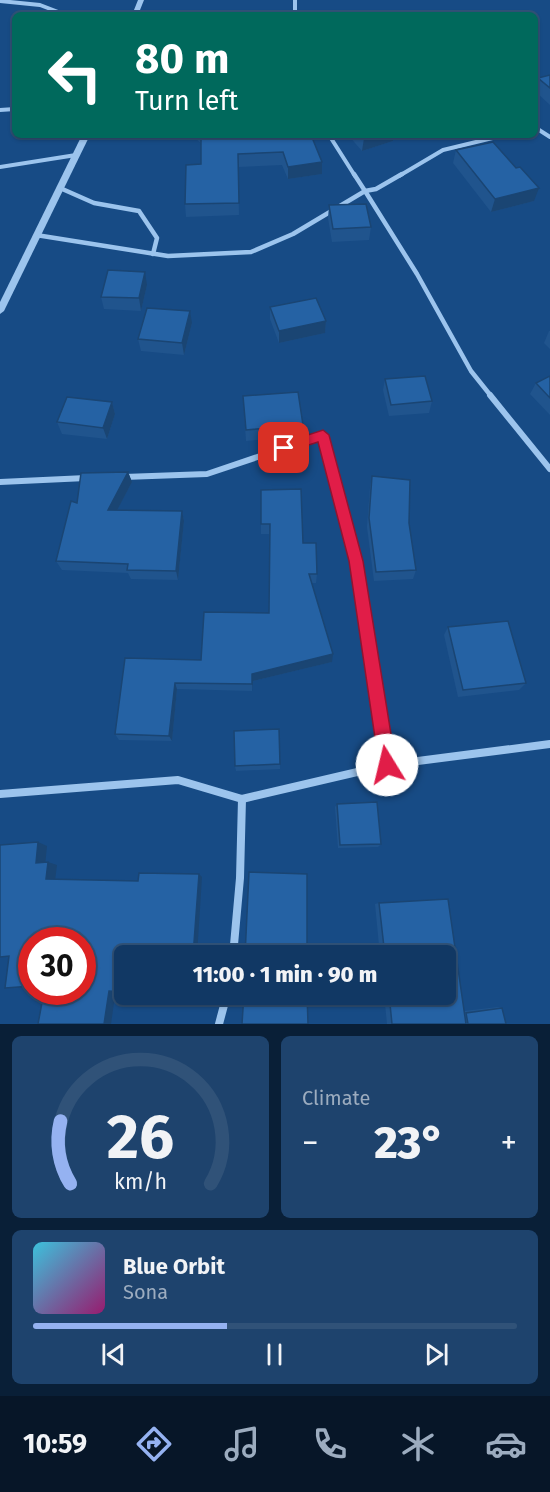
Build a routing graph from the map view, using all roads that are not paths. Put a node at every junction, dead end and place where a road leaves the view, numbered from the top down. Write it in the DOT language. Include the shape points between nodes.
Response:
graph roads {
  1 [pos="0,1"];
  2 [pos="58,12"];
  3 [pos="84,138"];
  4 [pos="331,138"];
  5 [pos="493,138"];
  6 [pos="76,155"];
  7 [pos="0,167"];
  8 [pos="60,188"];
  9 [pos="365,191"];
  10 [pos="36,234"];
  11 [pos="153,254"];
  12 [pos="0,310"];
  13 [pos="550,469"];
  14 [pos="115,477"];
  15 [pos="96,478"];
  16 [pos="0,482"];
  17 [pos="550,744"];
  18 [pos="387,765"];
  19 [pos="0,794"];
  20 [pos="242,800"];
  21 [pos="235,945"];
  22 [pos="224,1005"];
  23 [pos="219,1024"];
  1 -- 2 [label="street" via="40,5"];
  3 -- 6 [label="street"];
  4 -- 9 [label="street"];
  5 -- 9 [label="street" via="443,150 376,189"];
  6 -- 7 [label="street"];
  6 -- 8 [label="street"];
  8 -- 10 [label="street"];
  8 -- 11 [label="street" via="94,203 139,211 157,238"];
  9 -- 11 [label="street" via="293,234 251,252"];
  9 -- 13 [label="street" via="471,371"];
  10 -- 11 [label="street"];
  10 -- 12 [label="street"];
  14 -- 18 [label="street" via="207,474 323,435 356,561"];
  15 -- 16 [label="street"];
  17 -- 18 [label="street"];
  18 -- 20 [label="street"];
  19 -- 20 [label="street" via="178,780"];
  20 -- 21 [label="street"];
  22 -- 23 [label="street"];
}
